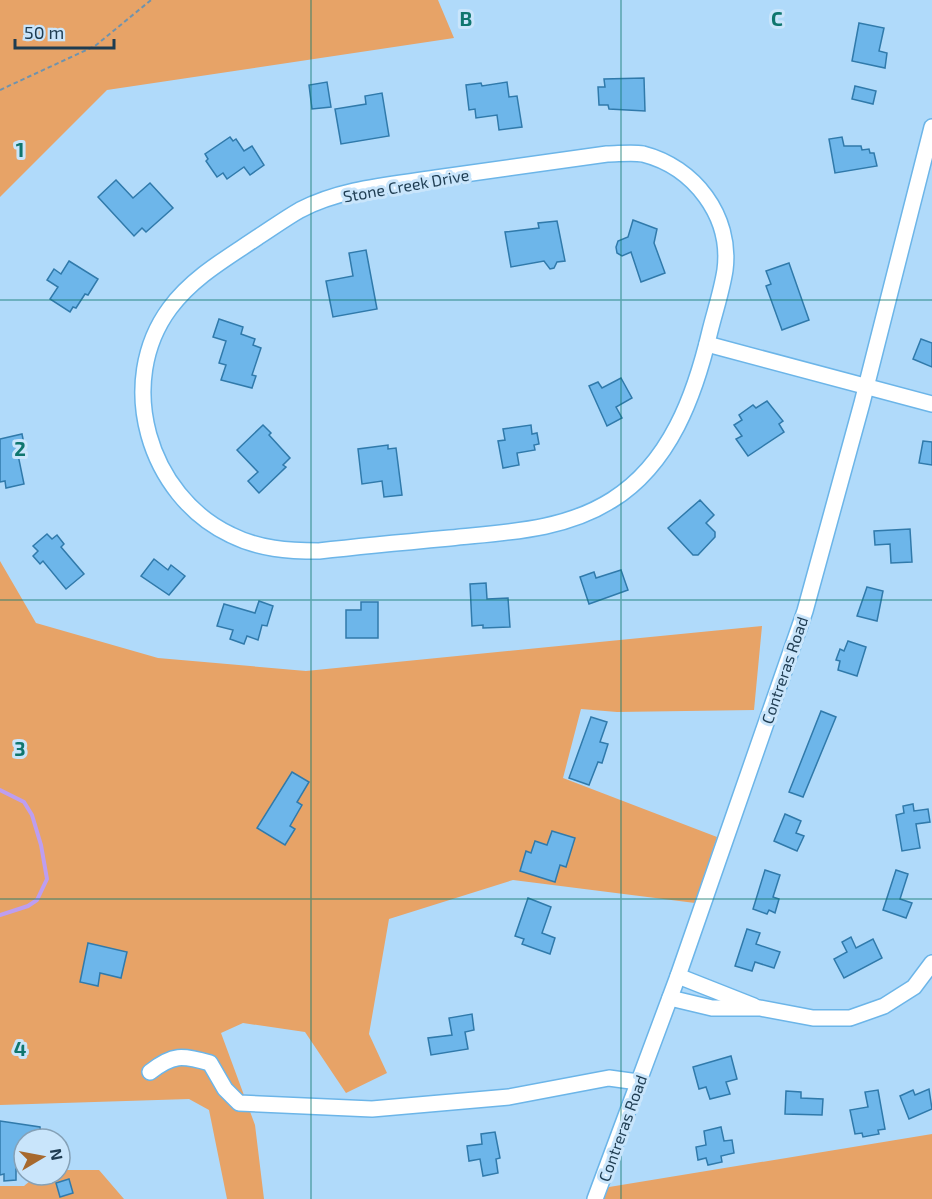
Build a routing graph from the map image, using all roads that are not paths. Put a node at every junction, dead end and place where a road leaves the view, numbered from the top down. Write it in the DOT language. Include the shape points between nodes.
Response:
graph roads {
  1 [pos="932,127"];
  2 [pos="928,163"];
  3 [pos="707,344"];
  4 [pos="866,388"];
  5 [pos="932,404"];
  6 [pos="932,963"];
  7 [pos="678,976"];
  8 [pos="670,998"];
  9 [pos="760,1008"];
  10 [pos="150,1072"];
  11 [pos="638,1082"];
  12 [pos="595,1199"];
  1 -- 2 [label="street, Contreras Road"];
  2 -- 4 [label="street, Contreras Road"];
  3 -- 3 [label="street, Stone Creek Drive" via="725,268 724,237 712,204 697,184 673,165 641,154 607,154 353,190 301,210 203,274 170,308 151,341 144,378 147,436 157,462 201,517 254,545 284,551 319,551 538,529 580,517 613,500 640,478 663,450 686,411"];
  3 -- 4 [label="street"];
  4 -- 5 [label="street"];
  4 -- 7 [label="street, Contreras Road" via="805,611"];
  6 -- 9 [label="street" via="914,987 884,1006 850,1018 813,1018"];
  7 -- 8 [label="street, Contreras Road"];
  7 -- 9 [label="street"];
  8 -- 9 [label="street" via="712,1008"];
  8 -- 11 [label="street, Contreras Road"];
  10 -- 11 [label="street" via="168,1058 190,1058 210,1063 225,1089 239,1103 343,1110 509,1097 609,1078"];
  11 -- 12 [label="street, Contreras Road"];
}
